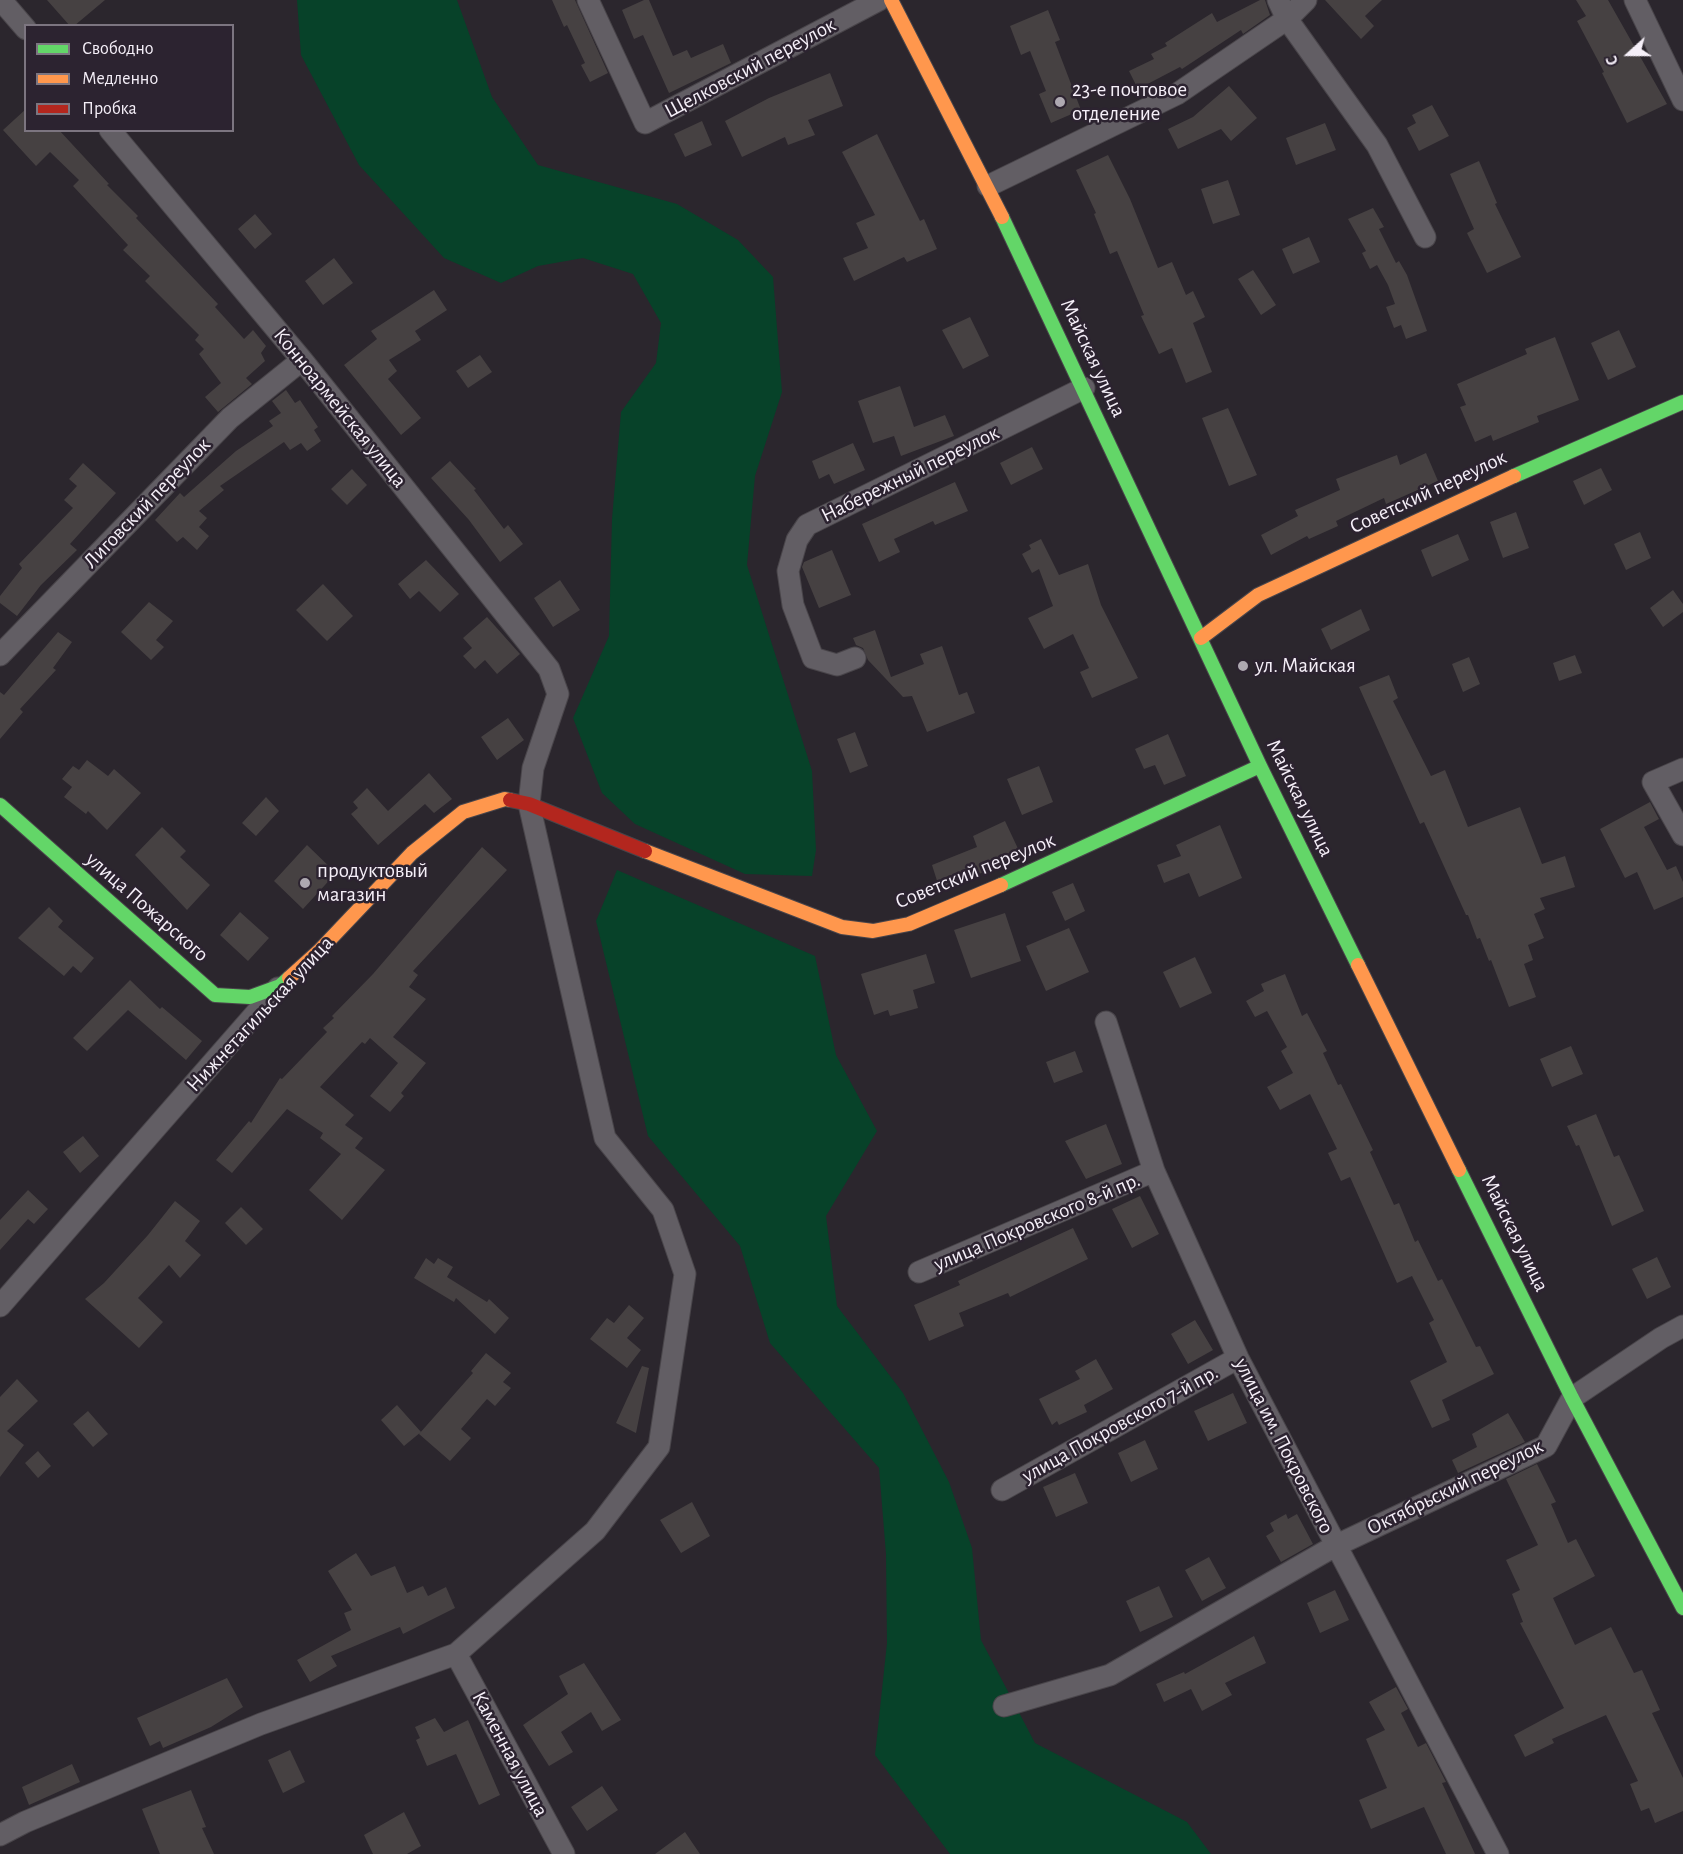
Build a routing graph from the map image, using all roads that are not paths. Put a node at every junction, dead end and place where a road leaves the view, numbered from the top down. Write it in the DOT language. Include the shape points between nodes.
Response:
graph roads {
  1 [pos="1,0"];
  2 [pos="588,0"];
  3 [pos="879,0"];
  4 [pos="891,0"];
  5 [pos="1306,0"];
  6 [pos="1635,0"];
  7 [pos="1283,9"];
  8 [pos="24,27"];
  9 [pos="1683,99"];
  10 [pos="112,132"];
  11 [pos="988,186"];
  12 [pos="1425,237"];
  13 [pos="302,360"];
  14 [pos="1084,388"];
  15 [pos="1683,402"];
  16 [pos="1202,638"];
  17 [pos="0,656"];
  18 [pos="855,658"];
  19 [pos="1260,766"];
  20 [pos="1683,769"];
  21 [pos="529,804"];
  22 [pos="0,806"];
  23 [pos="1683,836"];
  24 [pos="280,986"];
  25 [pos="1106,1022"];
  26 [pos="1154,1172"];
  27 [pos="919,1272"];
  28 [pos="0,1306"];
  29 [pos="1683,1326"];
  30 [pos="1238,1358"];
  31 [pos="1572,1398"];
  32 [pos="1002,1490"];
  33 [pos="1331,1548"];
  34 [pos="1683,1608"];
  35 [pos="456,1654"];
  36 [pos="1004,1706"];
  37 [pos="0,1835"];
  38 [pos="564,1854"];
  39 [pos="1498,1854"];
  1 -- 8 [label="street"];
  2 -- 3 [label="street, Щелковский переулок" via="645,123"];
  4 -- 11 [label="street, Майская улица"];
  5 -- 7 [label="street"];
  6 -- 9 [label="street"];
  7 -- 11 [label="street" via="1177,94"];
  7 -- 12 [label="street" via="1377,145"];
  10 -- 13 [label="street, Конноармейская улица"];
  11 -- 14 [label="street, Майская улица"];
  13 -- 17 [label="street, Лиговский переулок" via="230,418"];
  13 -- 21 [label="street, Конноармейская улица" via="549,669 558,694 533,768"];
  14 -- 16 [label="street, Майская улица"];
  14 -- 18 [label="street, Набережный переулок" via="807,525 797,540 788,571 793,605 813,658 837,666"];
  15 -- 16 [label="street, Советский переулок" via="1461,499 1258,595"];
  16 -- 19 [label="street, Майская улица"];
  19 -- 21 [label="street, Советский переулок" via="1042,868 909,924 873,931 842,927"];
  19 -- 31 [label="street, Майская улица"];
  20 -- 23 [label="street" via="1653,782"];
  21 -- 24 [label="street, Нижнетагильская улица" via="505,799 463,812 412,852 319,951"];
  21 -- 35 [label="street" via="605,1138 663,1210 685,1274 659,1447 595,1530"];
  22 -- 24 [label="street, улица Пожарского" via="215,995 250,997"];
  24 -- 28 [label="street, Нижнетагильская улица"];
  25 -- 26 [label="street, улица им. Покровского"];
  26 -- 27 [label="street, улица Покровского 8-й пр."];
  26 -- 30 [label="street, улица им. Покровского"];
  29 -- 31 [label="street, Октябрьский переулок"];
  30 -- 32 [label="street, улица Покровского 7-й пр."];
  30 -- 33 [label="street, улица им. Покровского"];
  31 -- 33 [label="street, Октябрьский переулок" via="1546,1446"];
  31 -- 34 [label="street, Майская улица"];
  33 -- 36 [label="street, Октябрьский переулок" via="1110,1675"];
  33 -- 39 [label="street, улица им. Покровского"];
  35 -- 37 [label="street" via="261,1724 25,1821"];
  35 -- 38 [label="street, Каменная улица"];
}
